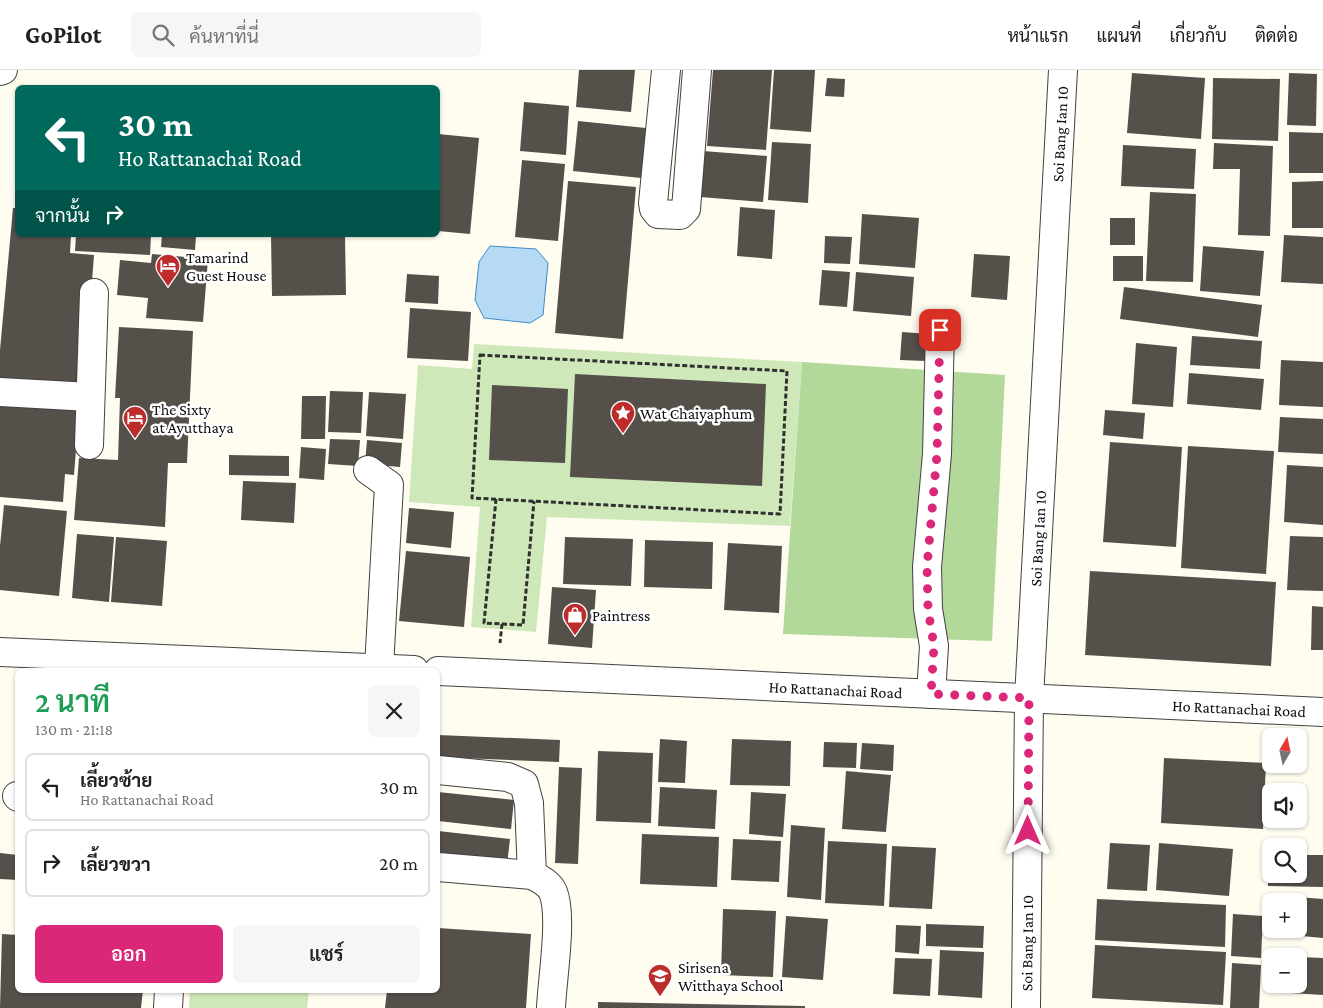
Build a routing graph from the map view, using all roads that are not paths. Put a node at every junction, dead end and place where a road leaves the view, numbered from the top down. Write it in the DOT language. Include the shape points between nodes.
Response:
graph roads {
  1 [pos="666,70"];
  2 [pos="697,70"];
  3 [pos="1063,70"];
  4 [pos="94,293"];
  5 [pos="940,330"];
  6 [pos="0,392"];
  7 [pos="90,398"];
  8 [pos="89,445"];
  9 [pos="368,470"];
  10 [pos="0,652"];
  11 [pos="379,668"];
  12 [pos="440,671"];
  13 [pos="931,694"];
  14 [pos="1029,698"];
  15 [pos="1323,712"];
  16 [pos="440,770"];
  17 [pos="440,867"];
  18 [pos="532,875"];
  19 [pos="169,993"];
  20 [pos="168,1008"];
  21 [pos="551,1008"];
  22 [pos="1026,1008"];
  1 -- 2 [label="street" via="653,202 658,214 680,215 686,209"];
  3 -- 14 [label="street, Soi Bang Ian 10"];
  4 -- 7 [label="street"];
  5 -- 13 [label="street" via="937,454 927,567 928,609 934,646"];
  6 -- 7 [label="street"];
  7 -- 8 [label="street"];
  9 -- 11 [label="street" via="389,485"];
  10 -- 11 [label="street"];
  12 -- 13 [label="street, Ho Rattanachai Road"];
  13 -- 14 [label="street, Ho Rattanachai Road"];
  14 -- 15 [label="street, Ho Rattanachai Road"];
  14 -- 22 [label="street, Soi Bang Ian 10"];
  16 -- 18 [label="street" via="508,777 524,784 529,803"];
  17 -- 18 [label="street"];
  18 -- 21 [label="street" via="546,883 552,892 556,915"];
  19 -- 20 [label="street"];
}
